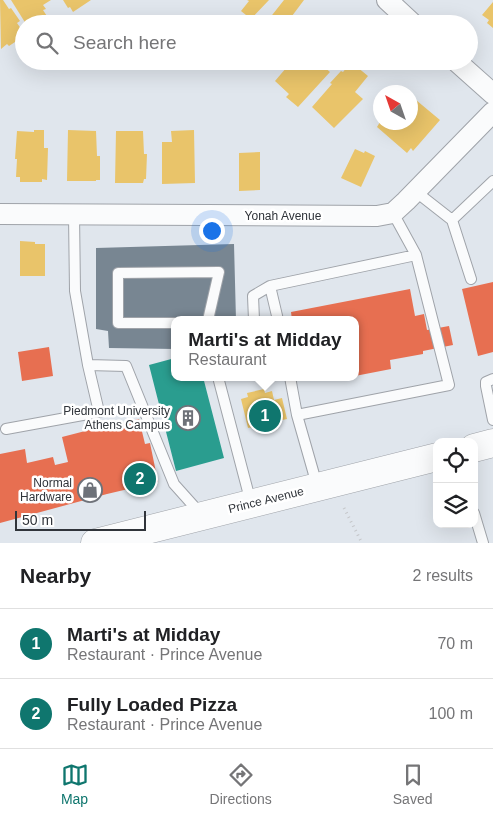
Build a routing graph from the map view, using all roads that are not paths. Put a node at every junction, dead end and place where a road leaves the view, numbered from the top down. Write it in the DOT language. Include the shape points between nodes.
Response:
graph roads {
  1 [pos="386,0"];
  2 [pos="404,15"];
  3 [pos="466,70"];
  4 [pos="493,94"];
  5 [pos="493,112"];
  6 [pos="493,181"];
  7 [pos="416,192"];
  8 [pos="393,213"];
  9 [pos="0,214"];
  10 [pos="74,214"];
  11 [pos="452,220"];
  12 [pos="416,255"];
  13 [pos="471,279"];
  14 [pos="270,286"];
  15 [pos="209,316"];
  16 [pos="254,316"];
  17 [pos="277,316"];
  18 [pos="171,323"];
  19 [pos="88,365"];
  20 [pos="493,379"];
  21 [pos="219,381"];
  22 [pos="291,381"];
  23 [pos="297,415"];
  24 [pos="493,420"];
  25 [pos="6,429"];
  26 [pos="493,443"];
  27 [pos="478,447"];
  28 [pos="433,458"];
  29 [pos="317,487"];
  30 [pos="251,504"];
  31 [pos="203,516"];
  32 [pos="478,526"];
  33 [pos="124,539"];
  34 [pos="95,543"];
  35 [pos="483,543"];
  1 -- 2 [label="street"];
  3 -- 4 [label="street"];
  5 -- 7 [label="street"];
  6 -- 11 [label="lane"];
  7 -- 8 [label="street"];
  7 -- 11 [label="lane"];
  8 -- 10 [label="street, Yonah Avenue" via="377,216"];
  8 -- 12 [label="lane"];
  9 -- 10 [label="street, Yonah Avenue"];
  10 -- 19 [label="lane" via="75,291"];
  11 -- 13 [label="lane"];
  12 -- 14 [label="lane"];
  12 -- 23 [label="lane" via="449,385"];
  14 -- 16 [label="lane" via="253,296"];
  14 -- 17 [label="lane"];
  15 -- 18 [label="lane" via="219,272 118,272 118,323"];
  19 -- 25 [label="lane" via="99,412"];
  19 -- 31 [label="lane" via="126,366 174,484"];
  20 -- 24 [label="lane" via="486,382"];
  21 -- 30 [label="lane"];
  22 -- 23 [label="lane"];
  23 -- 29 [label="lane"];
  26 -- 27 [label="main road"];
  28 -- 29 [label="main road, Prince Avenue"];
  29 -- 30 [label="main road, Prince Avenue"];
  30 -- 31 [label="main road, Prince Avenue"];
  31 -- 33 [label="main road, Prince Avenue"];
  32 -- 35 [label="lane"];
  33 -- 34 [label="main road, Prince Avenue"];
}
